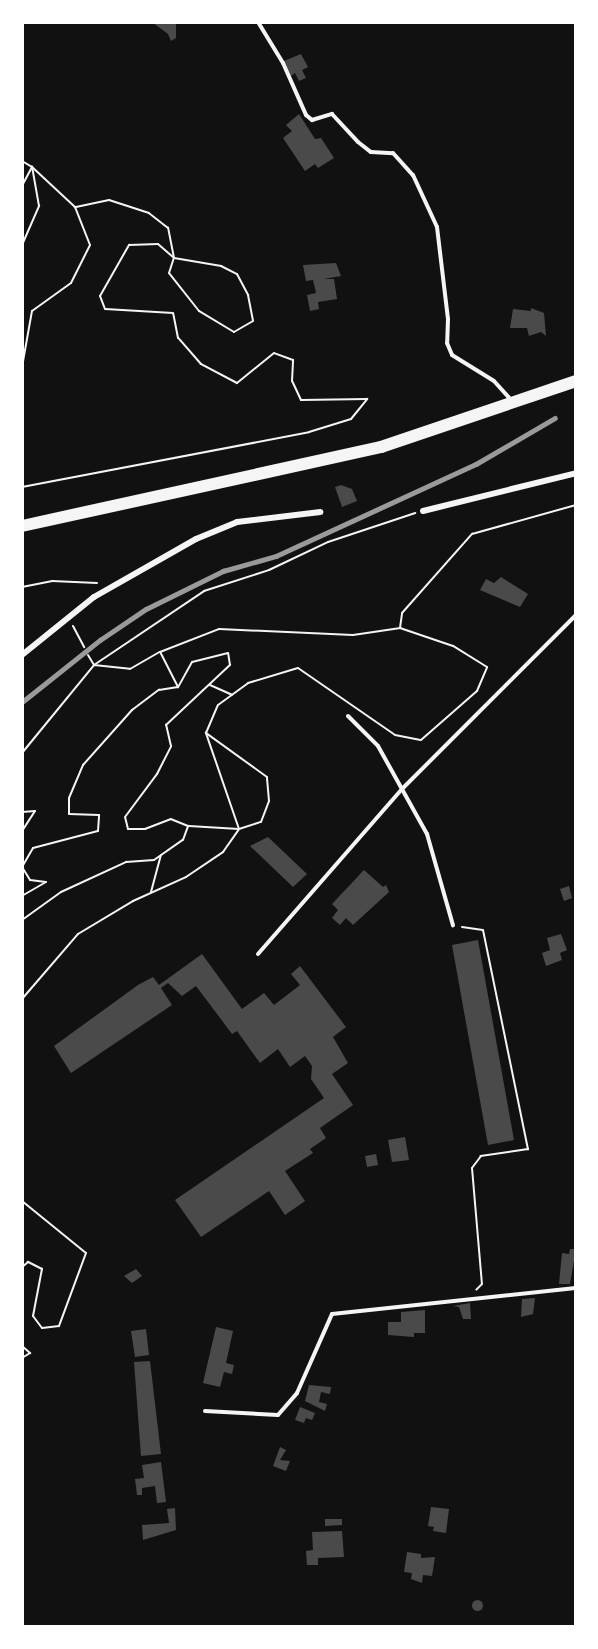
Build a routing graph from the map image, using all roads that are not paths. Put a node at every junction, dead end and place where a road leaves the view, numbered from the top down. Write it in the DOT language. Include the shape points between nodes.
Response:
graph roads {
  1 [pos="258,22"];
  2 [pos="576,381"];
  3 [pos="512,402"];
  4 [pos="576,473"];
  5 [pos="423,511"];
  6 [pos="320,512"];
  7 [pos="22,526"];
  8 [pos="576,615"];
  9 [pos="22,655"];
  10 [pos="348,716"];
  11 [pos="403,788"];
  12 [pos="453,925"];
  13 [pos="258,954"];
  14 [pos="576,1288"];
  15 [pos="205,1411"];
  1 -- 3 [label="lane" via="283,63 306,115 312,120 332,114 371,152 393,153 413,175 437,227 448,319 447,344 452,355 494,381"];
  2 -- 3 [label="main road"];
  3 -- 7 [label="main road" via="381,447"];
  4 -- 5 [label="street"];
  6 -- 9 [label="street" via="237,522 196,539 117,583"];
  8 -- 11 [label="lane"];
  10 -- 11 [label="lane" via="378,746"];
  11 -- 12 [label="lane" via="427,834"];
  11 -- 13 [label="lane"];
  14 -- 15 [label="lane" via="332,1314 297,1393 278,1415"];
}
